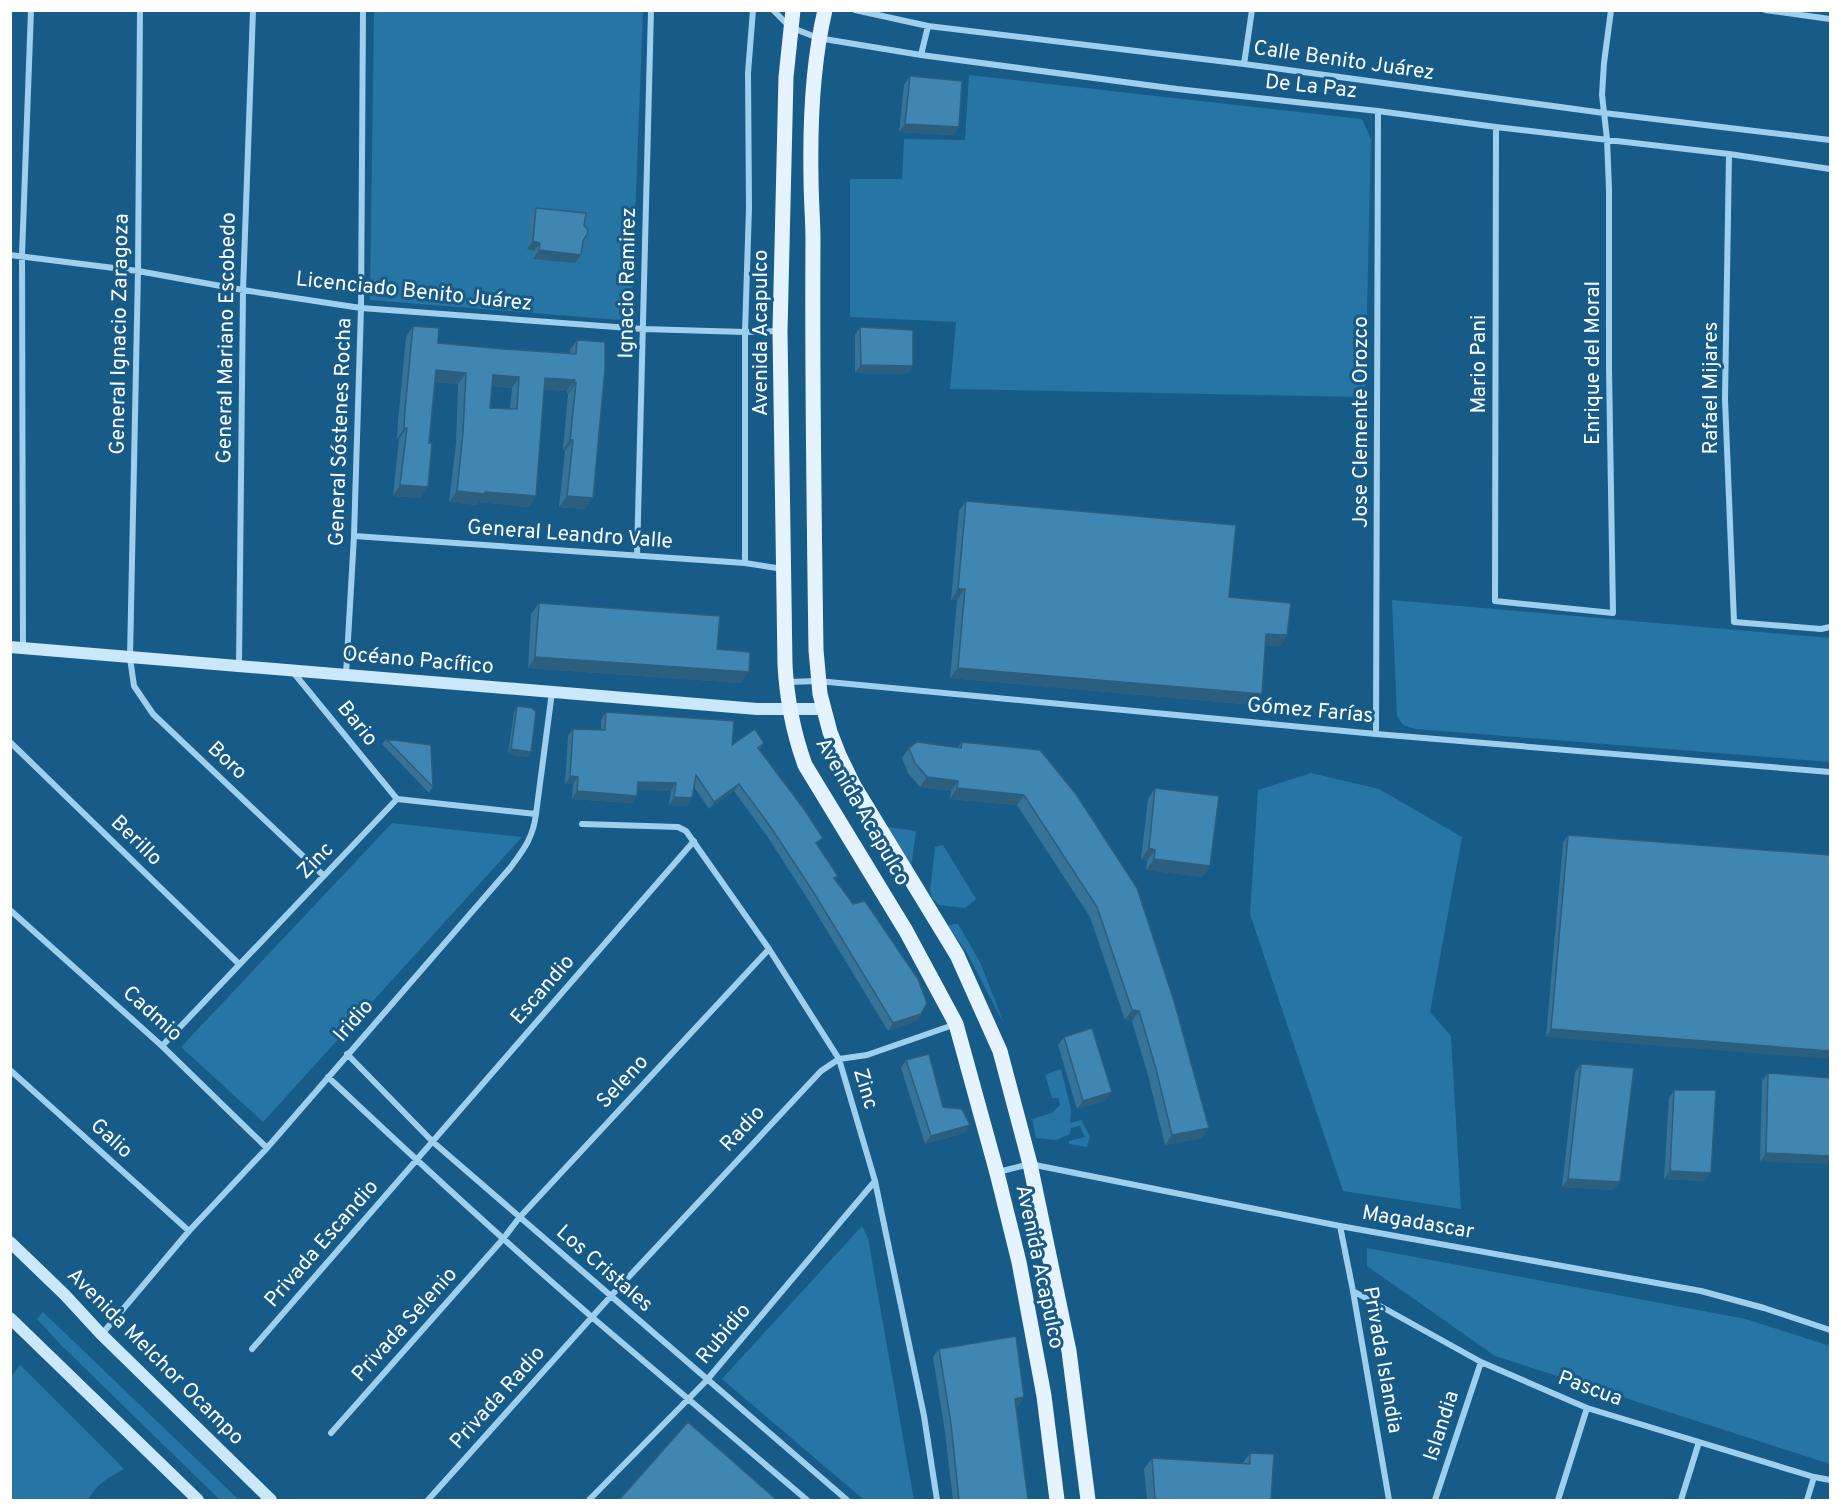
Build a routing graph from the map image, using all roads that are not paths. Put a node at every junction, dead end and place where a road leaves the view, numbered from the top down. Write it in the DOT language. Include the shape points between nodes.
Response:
graph roads {
  1 [pos="31,10"];
  2 [pos="140,10"];
  3 [pos="254,10"];
  4 [pos="363,10"];
  5 [pos="651,10"];
  6 [pos="753,10"];
  7 [pos="773,10"];
  8 [pos="793,10"];
  9 [pos="825,10"];
  10 [pos="855,10"];
  11 [pos="1252,10"];
  12 [pos="1611,10"];
  13 [pos="1765,10"];
  14 [pos="1830,19"];
  15 [pos="928,26"];
  16 [pos="790,27"];
  17 [pos="818,38"];
  18 [pos="921,55"];
  19 [pos="1244,64"];
  20 [pos="1378,111"];
  21 [pos="1604,113"];
  22 [pos="1496,127"];
  23 [pos="1607,139"];
  24 [pos="1830,140"];
  25 [pos="1729,154"];
  26 [pos="1830,169"];
  27 [pos="10,255"];
  28 [pos="22,255"];
  29 [pos="138,271"];
  30 [pos="243,290"];
  31 [pos="361,308"];
  32 [pos="643,329"];
  33 [pos="780,331"];
  34 [pos="745,332"];
  35 [pos="354,536"];
  36 [pos="637,556"];
  37 [pos="745,563"];
  38 [pos="783,569"];
  39 [pos="1613,613"];
  40 [pos="1830,627"];
  41 [pos="17,647"];
  42 [pos="130,658"];
  43 [pos="239,666"];
  44 [pos="291,670"];
  45 [pos="346,674"];
  46 [pos="818,681"];
  47 [pos="786,682"];
  48 [pos="552,692"];
  49 [pos="823,709"];
  50 [pos="790,710"];
  51 [pos="1376,734"];
  52 [pos="10,742"];
  53 [pos="1830,772"];
  54 [pos="397,800"];
  55 [pos="536,814"];
  56 [pos="582,824"];
  57 [pos="694,841"];
  58 [pos="324,876"];
  59 [pos="10,910"];
  60 [pos="770,949"];
  61 [pos="239,964"];
  62 [pos="956,1024"];
  63 [pos="162,1046"];
  64 [pos="347,1054"];
  65 [pos="839,1059"];
  66 [pos="10,1070"];
  67 [pos="328,1077"];
  68 [pos="433,1142"];
  69 [pos="267,1148"];
  70 [pos="417,1161"];
  71 [pos="1030,1164"];
  72 [pos="997,1173"];
  73 [pos="875,1181"];
  74 [pos="519,1218"];
  75 [pos="1340,1226"];
  76 [pos="189,1231"];
  77 [pos="503,1239"];
  78 [pos="10,1242"];
  79 [pos="1353,1291"];
  80 [pos="610,1297"];
  81 [pos="10,1317"];
  82 [pos="593,1317"];
  83 [pos="1830,1330"];
  84 [pos="101,1335"];
  85 [pos="252,1349"];
  86 [pos="1481,1362"];
  87 [pos="706,1381"];
  88 [pos="688,1399"];
  89 [pos="1587,1408"];
  90 [pos="331,1433"];
  91 [pos="1699,1442"];
  92 [pos="1814,1477"];
  93 [pos="1830,1480"];
  94 [pos="198,1500"];
  95 [pos="271,1500"];
  96 [pos="428,1500"];
  97 [pos="589,1500"];
  98 [pos="807,1500"];
  99 [pos="846,1500"];
  100 [pos="937,1500"];
  101 [pos="1057,1500"];
  102 [pos="1088,1500"];
  103 [pos="1389,1500"];
  104 [pos="1435,1500"];
  105 [pos="1558,1500"];
  106 [pos="1681,1500"];
  107 [pos="1807,1500"];
  1 -- 28 [label="street"];
  2 -- 29 [label="street, General Ignacio Zaragoza"];
  3 -- 30 [label="street, General Mariano Escobedo"];
  4 -- 31 [label="street, General Sóstenes Rocha"];
  5 -- 32 [label="street, Ignacio Ramirez"];
  6 -- 34 [label="street" via="748,73"];
  7 -- 16 [label="street"];
  8 -- 16 [label="main road, Avenida Acapulco"];
  9 -- 17 [label="main road, Avenida Acapulco"];
  10 -- 15 [label="street, Calle Benito Juárez"];
  11 -- 19 [label="street"];
  12 -- 21 [label="street, Enrique del Moral" via="1604,63"];
  13 -- 14 [label="street"];
  15 -- 18 [label="street"];
  15 -- 19 [label="street, Calle Benito Juárez"];
  16 -- 17 [label="street, De La Paz"];
  16 -- 33 [label="main road, Avenida Acapulco"];
  17 -- 18 [label="street, De La Paz"];
  17 -- 46 [label="main road, Avenida Acapulco" via="811,178"];
  18 -- 20 [label="street, De La Paz"];
  19 -- 21 [label="street, Calle Benito Juárez"];
  20 -- 22 [label="street, De La Paz"];
  20 -- 51 [label="street, Jose Clemente Orozco"];
  21 -- 23 [label="street, Enrique del Moral"];
  21 -- 24 [label="street, Calle Benito Juárez"];
  22 -- 23 [label="street, De La Paz"];
  22 -- 39 [label="street, Mario Pani" via="1495,601"];
  23 -- 25 [label="street, De La Paz"];
  23 -- 39 [label="street, Enrique del Moral"];
  25 -- 26 [label="street, De La Paz"];
  25 -- 40 [label="street, Rafael Mijares" via="1725,399 1734,622"];
  27 -- 28 [label="street, Licenciado Benito Juárez"];
  28 -- 29 [label="street, Licenciado Benito Juárez"];
  28 -- 41 [label="street"];
  29 -- 30 [label="street, Licenciado Benito Juárez"];
  29 -- 42 [label="street, General Ignacio Zaragoza"];
  30 -- 31 [label="street, Licenciado Benito Juárez"];
  30 -- 43 [label="street, General Mariano Escobedo"];
  31 -- 32 [label="street, Licenciado Benito Juárez"];
  31 -- 35 [label="street, General Sóstenes Rocha"];
  32 -- 34 [label="street, Licenciado Benito Juárez"];
  32 -- 36 [label="street, Ignacio Ramirez"];
  33 -- 34 [label="street, Licenciado Benito Juárez"];
  33 -- 38 [label="main road, Avenida Acapulco"];
  34 -- 37 [label="street"];
  35 -- 36 [label="street, General Leandro Valle"];
  35 -- 45 [label="street, General Sóstenes Rocha"];
  36 -- 37 [label="street, General Leandro Valle"];
  37 -- 38 [label="street, General Leandro Valle"];
  38 -- 47 [label="main road, Avenida Acapulco"];
  41 -- 42 [label="street, Océano Pacífico"];
  42 -- 43 [label="street, Océano Pacífico"];
  42 -- 58 [label="street, Boro" via="134,686 153,714"];
  43 -- 44 [label="street, Océano Pacífico"];
  44 -- 45 [label="street, Océano Pacífico"];
  44 -- 54 [label="street, Bario"];
  45 -- 48 [label="street, Océano Pacífico"];
  46 -- 47 [label="street, Gómez Farías"];
  46 -- 49 [label="main road, Avenida Acapulco"];
  46 -- 51 [label="street, Gómez Farías"];
  47 -- 50 [label="main road, Avenida Acapulco"];
  48 -- 50 [label="street, Océano Pacífico"];
  48 -- 55 [label="street, Iridio"];
  49 -- 50 [label="street, Océano Pacífico"];
  49 -- 71 [label="main road, Avenida Acapulco" via="854,786 957,955 1000,1051"];
  50 -- 62 [label="main road, Avenida Acapulco" via="805,765 906,931"];
  51 -- 53 [label="street, Gómez Farías"];
  52 -- 61 [label="street, Berillo"];
  54 -- 55 [label="street"];
  54 -- 58 [label="street, Zinc"];
  55 -- 64 [label="street, Iridio" via="528,844 510,868"];
  56 -- 57 [label="street, Zinc" via="678,827"];
  57 -- 60 [label="street, Zinc"];
  57 -- 68 [label="street, Escandio"];
  58 -- 61 [label="street, Zinc"];
  59 -- 63 [label="street, Cadmio"];
  60 -- 65 [label="street, Zinc"];
  60 -- 74 [label="street, Seleno"];
  61 -- 63 [label="street, Zinc"];
  62 -- 65 [label="street, Radio" via="867,1055"];
  62 -- 72 [label="main road, Avenida Acapulco"];
  63 -- 69 [label="street, Cadmio"];
  64 -- 67 [label="street, Iridio"];
  64 -- 68 [label="street, Los Cristales"];
  65 -- 73 [label="street, Zinc"];
  65 -- 80 [label="street, Radio" via="808,1084"];
  66 -- 76 [label="street, Galio"];
  67 -- 69 [label="street, Iridio"];
  67 -- 70 [label="street, Los Cristales"];
  68 -- 70 [label="street, Escandio"];
  68 -- 74 [label="street, Los Cristales"];
  69 -- 76 [label="street, Iridio"];
  70 -- 77 [label="street, Los Cristales"];
  70 -- 85 [label="street, Privada Escandio"];
  71 -- 72 [label="street, Magadascar"];
  71 -- 75 [label="street, Magadascar"];
  71 -- 102 [label="main road, Avenida Acapulco" via="1069,1352"];
  72 -- 101 [label="main road, Avenida Acapulco" via="1035,1341"];
  73 -- 87 [label="street, Rubidio"];
  73 -- 100 [label="street, Zinc" via="924,1416"];
  74 -- 77 [label="street, Seleno"];
  74 -- 80 [label="street, Los Cristales"];
  75 -- 79 [label="street, Privada Islandia"];
  75 -- 83 [label="street, Magadascar" via="1701,1291"];
  76 -- 84 [label="street, Iridio"];
  77 -- 82 [label="street, Los Cristales"];
  77 -- 90 [label="street, Privada Selenio"];
  78 -- 84 [label="street, Avenida Melchor Ocampo"];
  79 -- 86 [label="street, Pascua"];
  79 -- 103 [label="street, Privada Islandia"];
  80 -- 82 [label="street, Radio"];
  80 -- 87 [label="street, Los Cristales"];
  81 -- 94 [label="street"];
  82 -- 88 [label="street, Los Cristales"];
  82 -- 96 [label="street, Privada Radio"];
  84 -- 95 [label="street, Avenida Melchor Ocampo"];
  86 -- 89 [label="street, Pascua"];
  86 -- 104 [label="street, Islandia"];
  87 -- 88 [label="street, Rubidio"];
  87 -- 99 [label="street, Los Cristales"];
  88 -- 97 [label="street, Rubidio"];
  88 -- 98 [label="street, Los Cristales"];
  89 -- 91 [label="street, Pascua"];
  89 -- 105 [label="street"];
  91 -- 92 [label="street, Pascua"];
  91 -- 106 [label="street"];
  92 -- 93 [label="street, Pascua"];
  92 -- 107 [label="street"];
}
